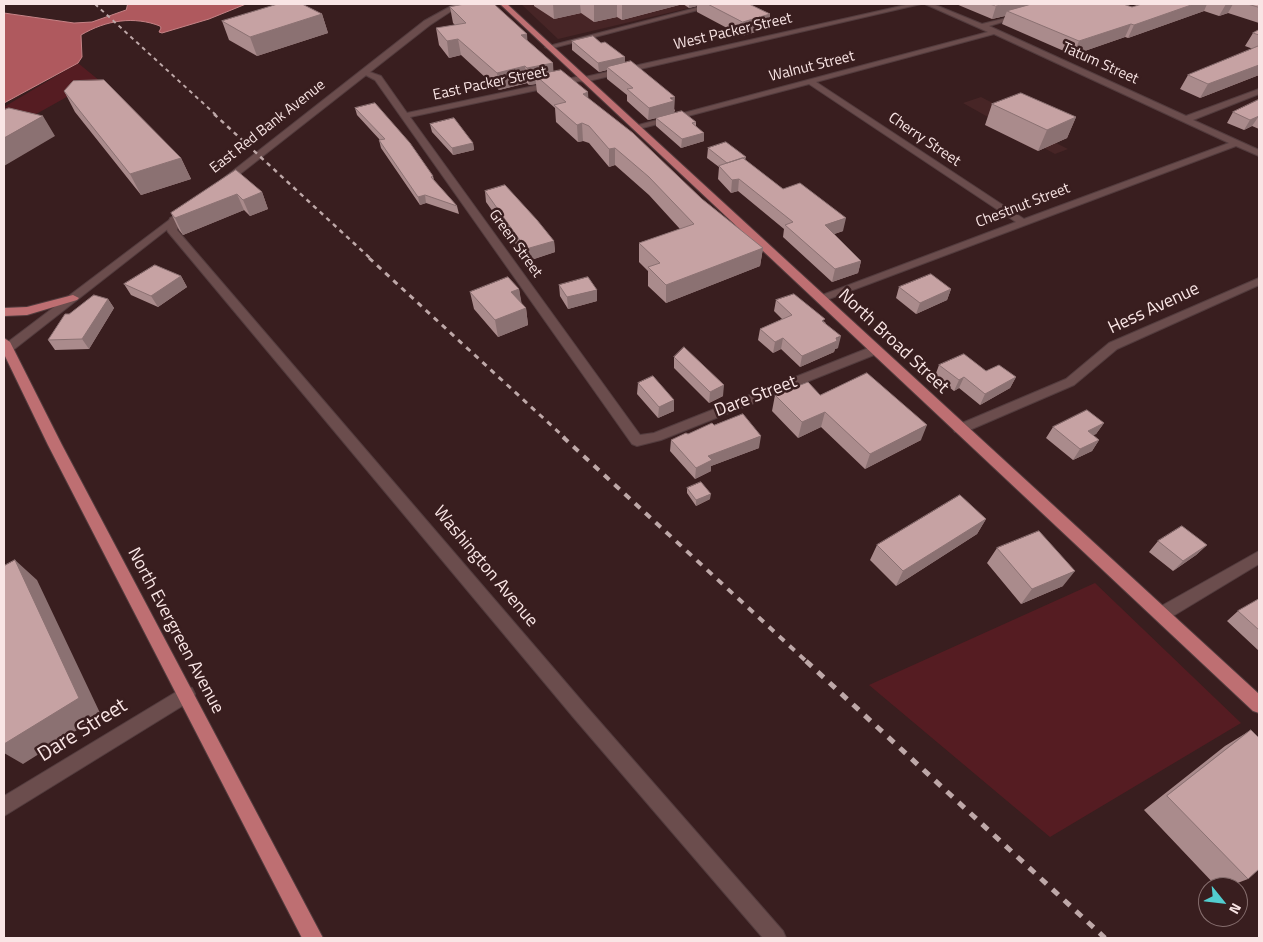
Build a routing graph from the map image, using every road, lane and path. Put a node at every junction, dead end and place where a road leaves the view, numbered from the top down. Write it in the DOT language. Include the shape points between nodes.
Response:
graph roads {
  1 [pos="458,4"];
  2 [pos="503,4"];
  3 [pos="718,4"];
  4 [pos="918,4"];
  5 [pos="928,4"];
  6 [pos="1030,12"];
  7 [pos="982,26"];
  8 [pos="995,32"];
  9 [pos="549,47"];
  10 [pos="364,72"];
  11 [pos="583,79"];
  12 [pos="810,81"];
  13 [pos="1259,91"];
  14 [pos="405,116"];
  15 [pos="1187,119"];
  16 [pos="635,127"];
  17 [pos="1236,143"];
  18 [pos="1259,153"];
  19 [pos="212,191"];
  20 [pos="198,202"];
  21 [pos="175,218"];
  22 [pos="1022,222"];
  23 [pos="1259,281"];
  24 [pos="73,298"];
  25 [pos="821,299"];
  26 [pos="4,312"];
  27 [pos="4,348"];
  28 [pos="875,350"];
  29 [pos="960,428"];
  30 [pos="637,441"];
  31 [pos="1259,557"];
  32 [pos="1162,614"];
  33 [pos="186,694"];
  34 [pos="1259,705"];
  35 [pos="4,807"];
  36 [pos="313,938"];
  37 [pos="776,938"];
  1 -- 10 [label="street, East Red Bank Avenue" via="427,23"];
  2 -- 9 [label="main road, North Broad Street"];
  3 -- 9 [label="street"];
  4 -- 11 [label="street, West Packer Street"];
  5 -- 7 [label="street, Tatum Street"];
  6 -- 7 [label="street"];
  7 -- 8 [label="street, Tatum Street"];
  8 -- 12 [label="street, Walnut Street"];
  8 -- 15 [label="street, Tatum Street"];
  9 -- 11 [label="main road, North Broad Street"];
  10 -- 14 [label="street, Green Street" via="378,78"];
  10 -- 19 [label="street, East Red Bank Avenue"];
  11 -- 14 [label="street, East Packer Street"];
  11 -- 16 [label="main road, North Broad Street"];
  12 -- 16 [label="street, Walnut Street"];
  12 -- 22 [label="street, Cherry Street"];
  13 -- 15 [label="street"];
  14 -- 30 [label="street, Green Street"];
  15 -- 17 [label="street, Tatum Street"];
  16 -- 25 [label="main road, North Broad Street"];
  17 -- 18 [label="street, Tatum Street"];
  17 -- 22 [label="street, Chestnut Street"];
  20 -- 21 [label="street"];
  21 -- 24 [label="street"];
  21 -- 37 [label="street, Washington Avenue" via="172,230"];
  22 -- 25 [label="street, Chestnut Street"];
  23 -- 29 [label="street, Hess Avenue" via="1113,346 1070,382"];
  24 -- 26 [label="main road" via="27,311"];
  24 -- 27 [label="street"];
  25 -- 28 [label="main road, North Broad Street"];
  27 -- 33 [label="main road, North Evergreen Avenue"];
  28 -- 29 [label="main road, North Broad Street"];
  28 -- 30 [label="street, Dare Street" via="656,437"];
  29 -- 32 [label="main road, North Broad Street"];
  31 -- 32 [label="street"];
  32 -- 34 [label="main road, North Broad Street"];
  33 -- 35 [label="street, Dare Street"];
  33 -- 36 [label="main road, North Evergreen Avenue"];
}
